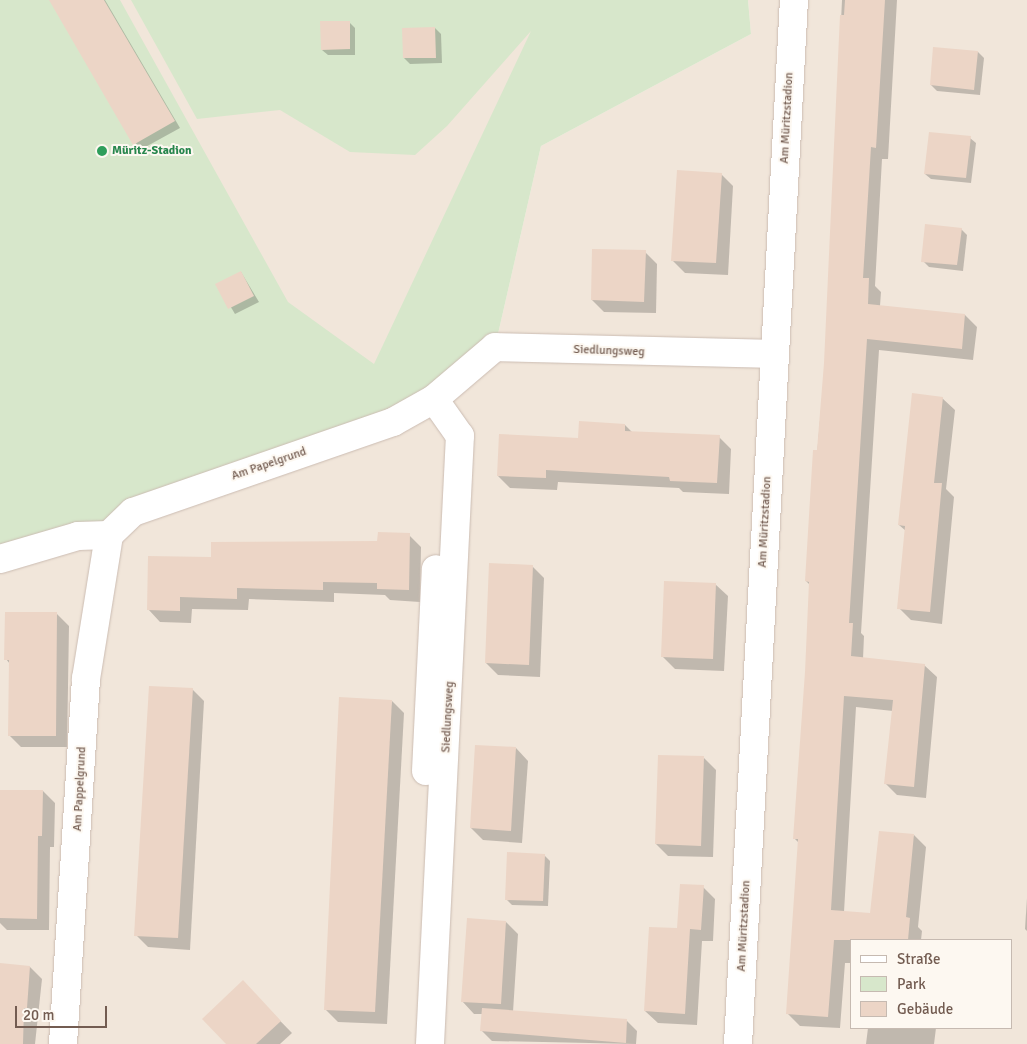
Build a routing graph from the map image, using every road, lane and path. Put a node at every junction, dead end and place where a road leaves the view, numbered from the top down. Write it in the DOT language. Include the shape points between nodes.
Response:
graph roads {
  1 [pos="794,0"];
  2 [pos="773,354"];
  3 [pos="434,399"];
  4 [pos="109,535"];
  5 [pos="0,559"];
  6 [pos="63,1044"];
  7 [pos="412,1044"];
  8 [pos="430,1044"];
  9 [pos="738,1044"];
  1 -- 2 [label="street, Am Müritzstadion"];
  2 -- 3 [label="street, Siedlungsweg" via="495,347"];
  2 -- 9 [label="street, Am Müritzstadion"];
  3 -- 4 [label="street, Am Papelgrund" via="393,422 133,512"];
  3 -- 7 [label="street, Siedlungsweg" via="442,447"];
  3 -- 8 [label="street, Siedlungsweg" via="460,436"];
  4 -- 5 [label="street" via="78,536"];
  4 -- 6 [label="street, Am Pappelgrund" via="86,679"];
}
